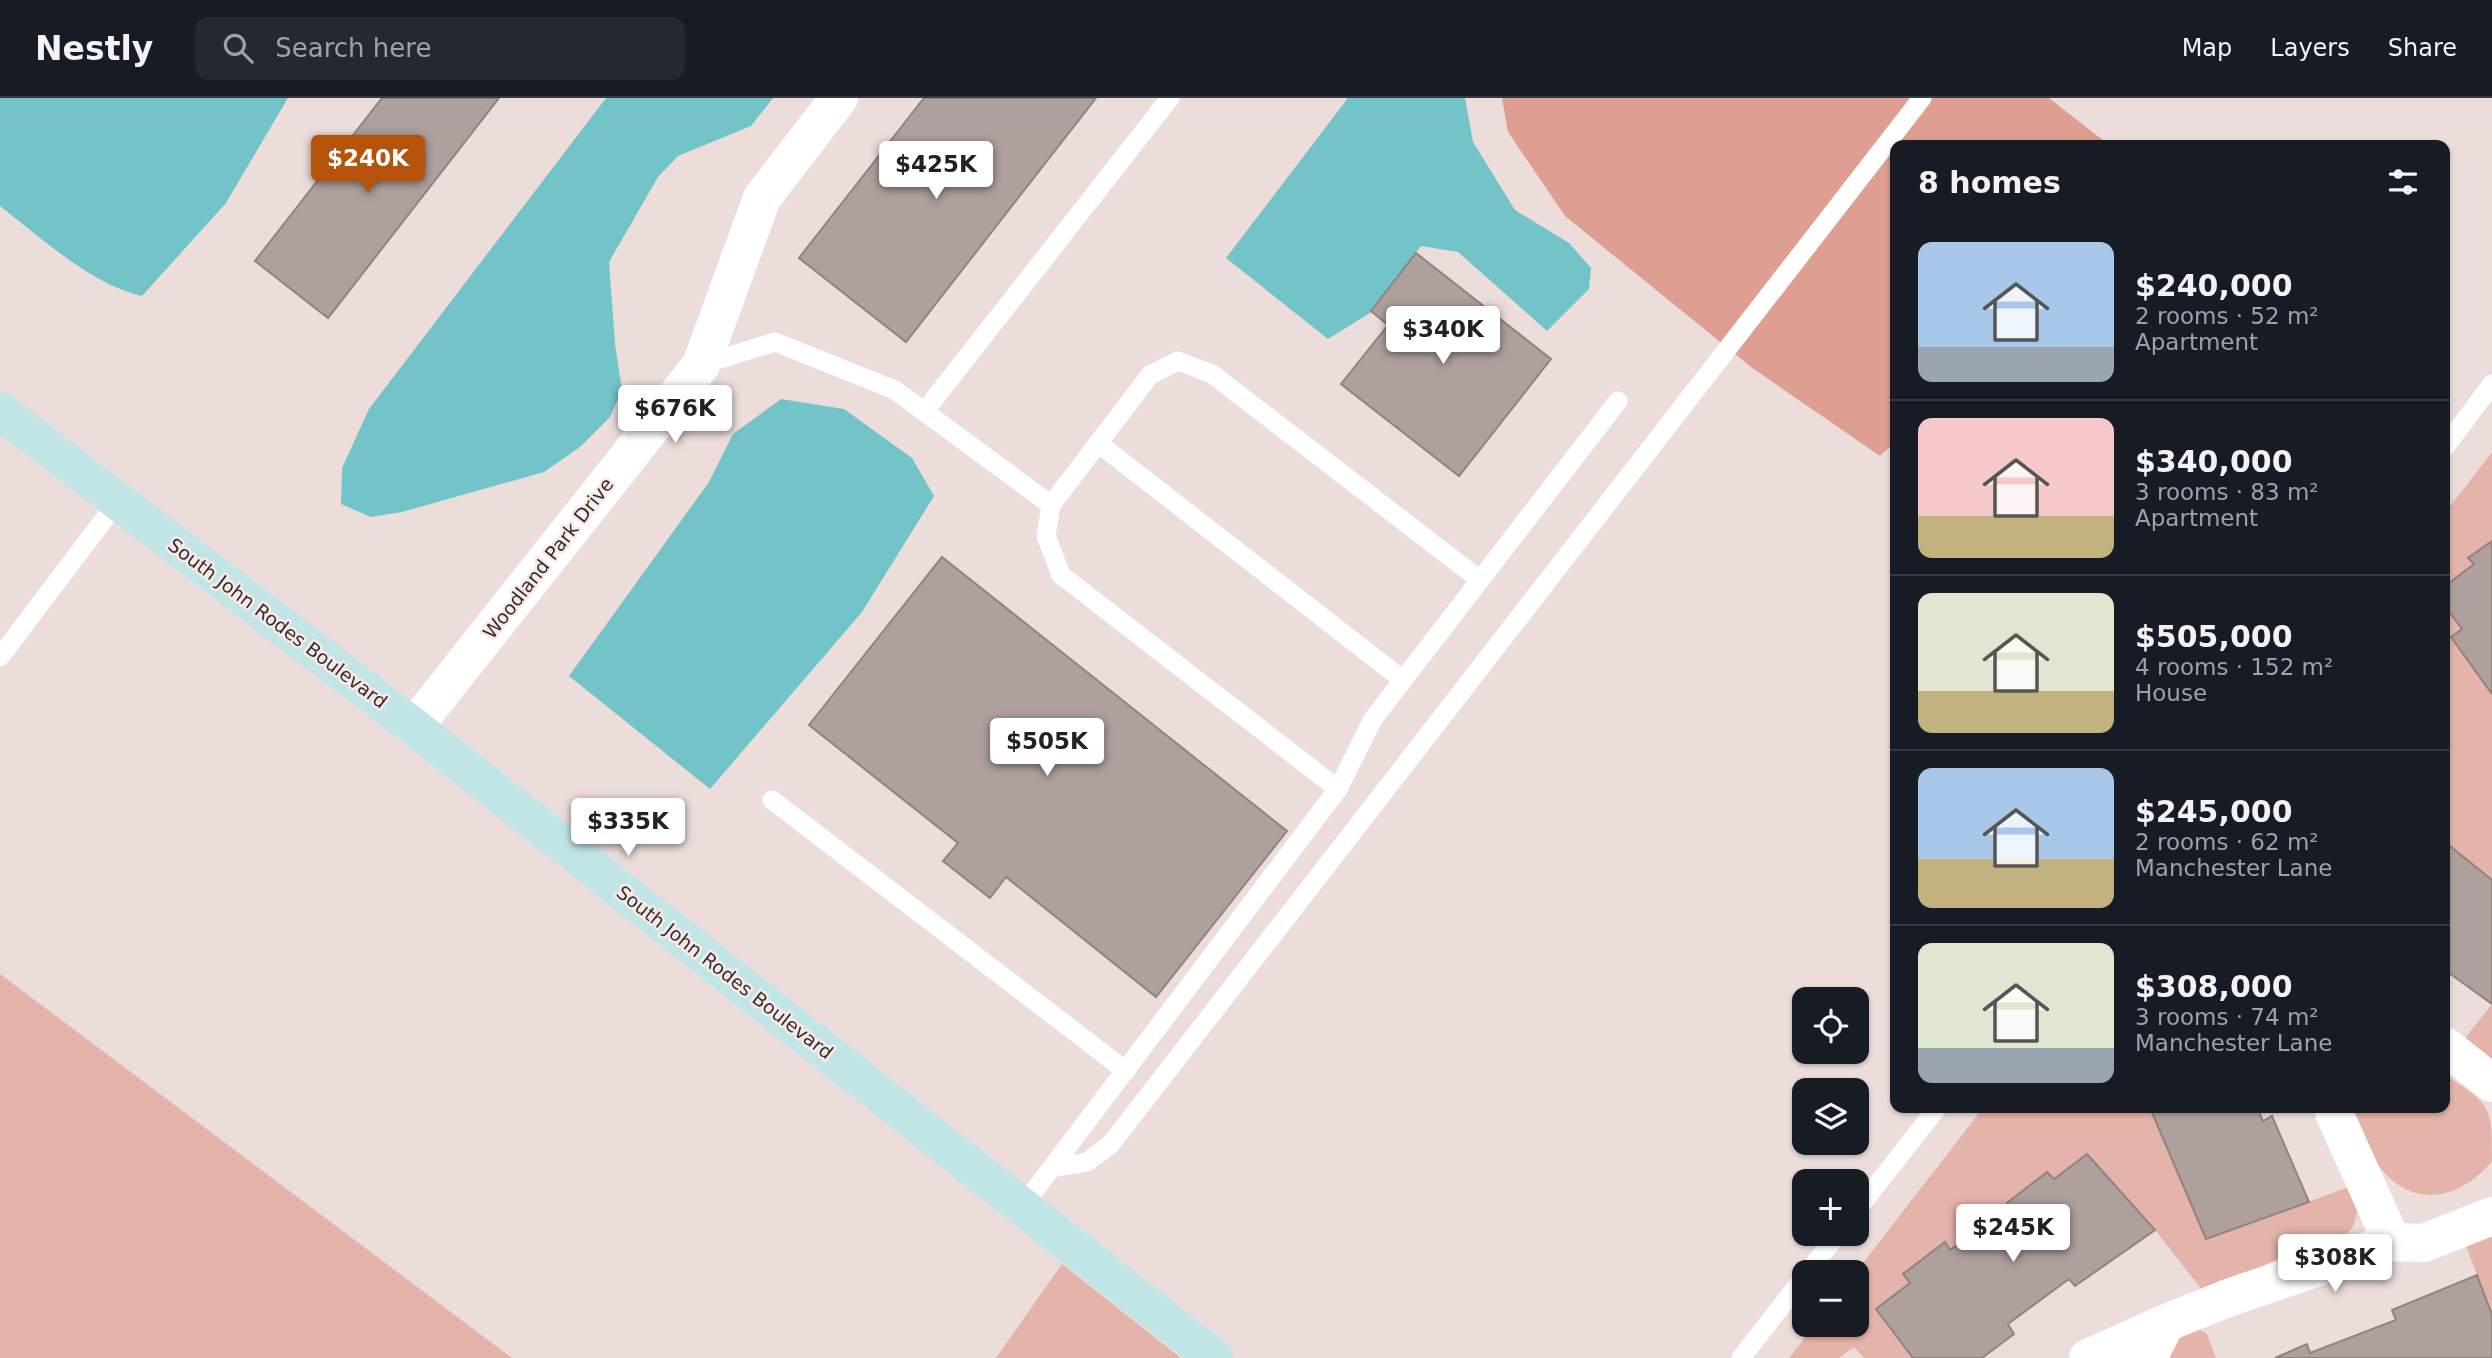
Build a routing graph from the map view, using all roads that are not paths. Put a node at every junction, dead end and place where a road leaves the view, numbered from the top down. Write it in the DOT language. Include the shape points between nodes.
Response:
graph roads {
  1 [pos="839,98"];
  2 [pos="1170,98"];
  3 [pos="1922,98"];
  4 [pos="701,365"];
  5 [pos="2492,384"];
  6 [pos="1618,401"];
  7 [pos="0,411"];
  8 [pos="924,412"];
  9 [pos="2450,440"];
  10 [pos="1098,443"];
  11 [pos="118,501"];
  12 [pos="1051,505"];
  13 [pos="1480,580"];
  14 [pos="0,657"];
  15 [pos="1402,680"];
  16 [pos="414,727"];
  17 [pos="1338,789"];
  18 [pos="772,800"];
  19 [pos="2450,1050"];
  20 [pos="1126,1071"];
  21 [pos="2492,1083"];
  22 [pos="1933,1113"];
  23 [pos="2334,1113"];
  24 [pos="1052,1168"];
  25 [pos="1869,1195"];
  26 [pos="1023,1207"];
  27 [pos="2492,1216"];
  28 [pos="2392,1242"];
  29 [pos="1829,1246"];
  30 [pos="1817,1260"];
  31 [pos="1792,1292"];
  32 [pos="2166,1323"];
  33 [pos="1214,1358"];
  34 [pos="1741,1358"];
  35 [pos="2088,1358"];
  36 [pos="2148,1358"];
  1 -- 4 [label="street, Woodland Park Drive" via="761,198"];
  2 -- 8 [label="lane"];
  3 -- 24 [label="lane" via="1110,1145 1087,1162"];
  4 -- 8 [label="lane" via="775,342 895,390"];
  4 -- 16 [label="street, Woodland Park Drive"];
  5 -- 9 [label="lane"];
  6 -- 13 [label="lane"];
  7 -- 11 [label="main road, South John Rodes Boulevard"];
  8 -- 12 [label="lane"];
  10 -- 12 [label="lane"];
  10 -- 13 [label="lane" via="1150,374 1178,360 1212,374"];
  10 -- 15 [label="lane"];
  11 -- 14 [label="lane"];
  11 -- 16 [label="main road, South John Rodes Boulevard"];
  12 -- 17 [label="lane" via="1046,536 1061,575"];
  13 -- 15 [label="lane"];
  15 -- 17 [label="lane" via="1373,719"];
  16 -- 26 [label="main road, South John Rodes Boulevard"];
  17 -- 20 [label="lane"];
  18 -- 20 [label="lane"];
  19 -- 21 [label="street"];
  20 -- 24 [label="lane"];
  22 -- 25 [label="lane"];
  23 -- 28 [label="street"];
  24 -- 26 [label="lane"];
  26 -- 33 [label="main road, South John Rodes Boulevard"];
  27 -- 28 [label="street" via="2424,1243"];
  28 -- 32 [label="street"];
  29 -- 30 [label="lane"];
  31 -- 34 [label="lane"];
  32 -- 35 [label="street"];
  32 -- 36 [label="street"];
}
